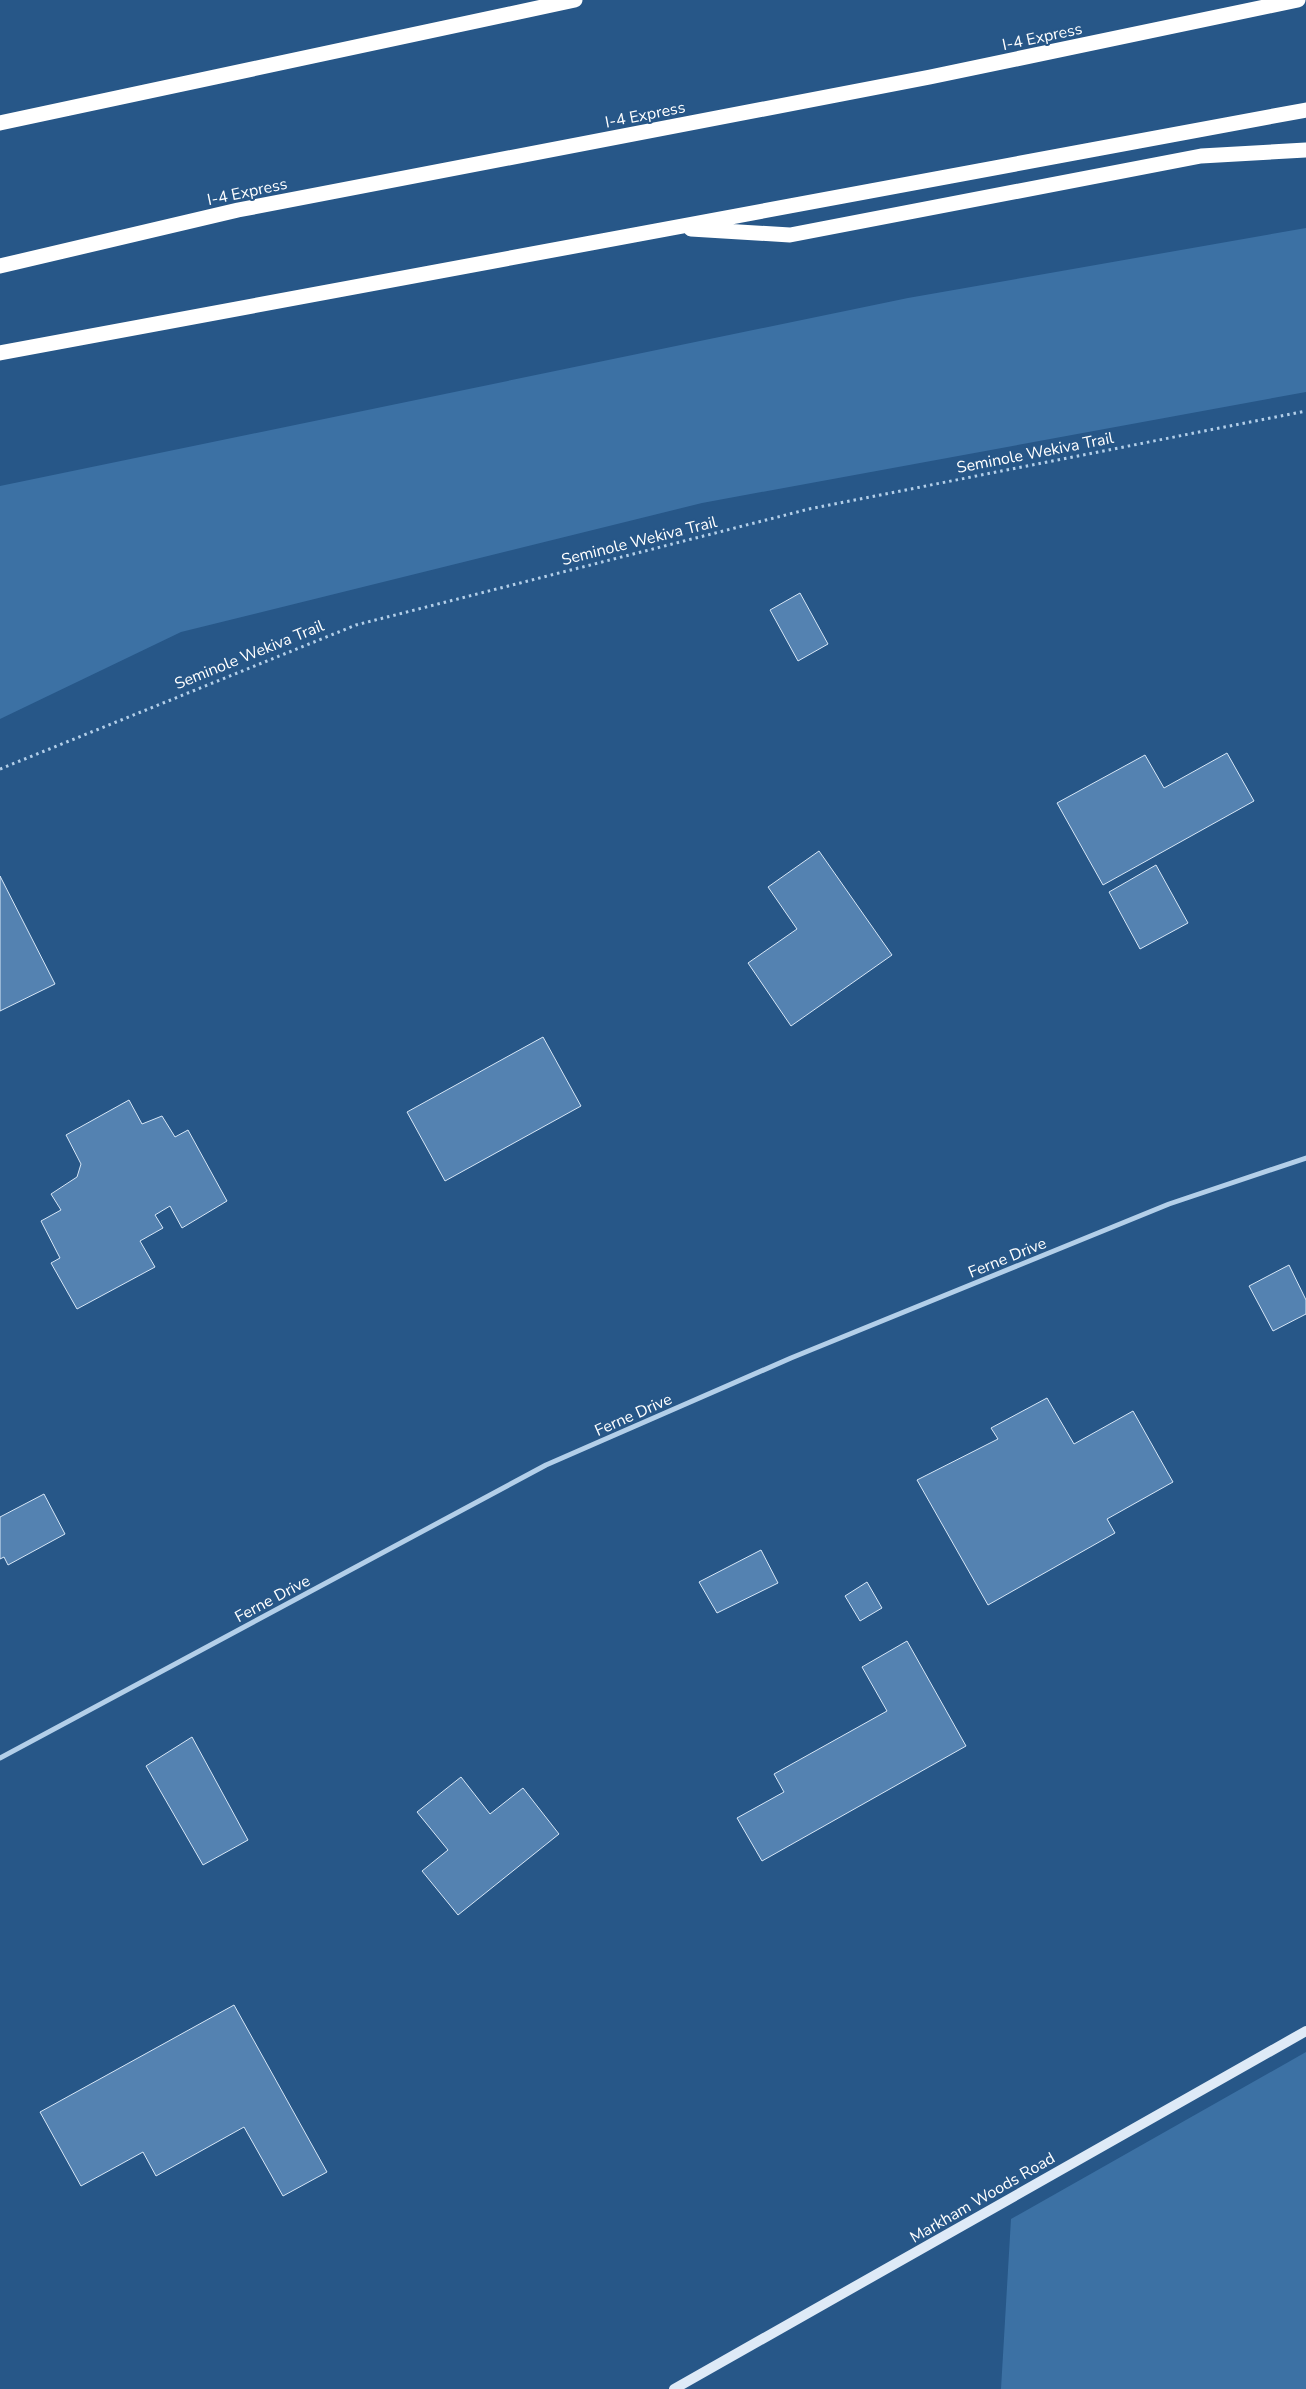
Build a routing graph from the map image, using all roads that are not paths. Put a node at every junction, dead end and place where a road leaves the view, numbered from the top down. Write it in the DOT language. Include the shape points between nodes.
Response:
graph roads {
  1 [pos="575,0"];
  2 [pos="1298,0"];
  3 [pos="1306,110"];
  4 [pos="0,123"];
  5 [pos="1306,150"];
  6 [pos="667,228"];
  7 [pos="0,266"];
  8 [pos="0,353"];
  9 [pos="1306,1158"];
  10 [pos="0,1758"];
  11 [pos="1306,2031"];
  12 [pos="674,2389"];
  1 -- 4 [label="highway"];
  2 -- 7 [label="highway, I-4 Express" via="930,77 238,210"];
  3 -- 6 [label="highway"];
  5 -- 6 [label="highway" via="1201,156 790,235"];
  6 -- 8 [label="highway"];
  9 -- 10 [label="street, Ferne Drive" via="1169,1204 791,1358 546,1465"];
  11 -- 12 [label="main road, Markham Woods Road"];
}
